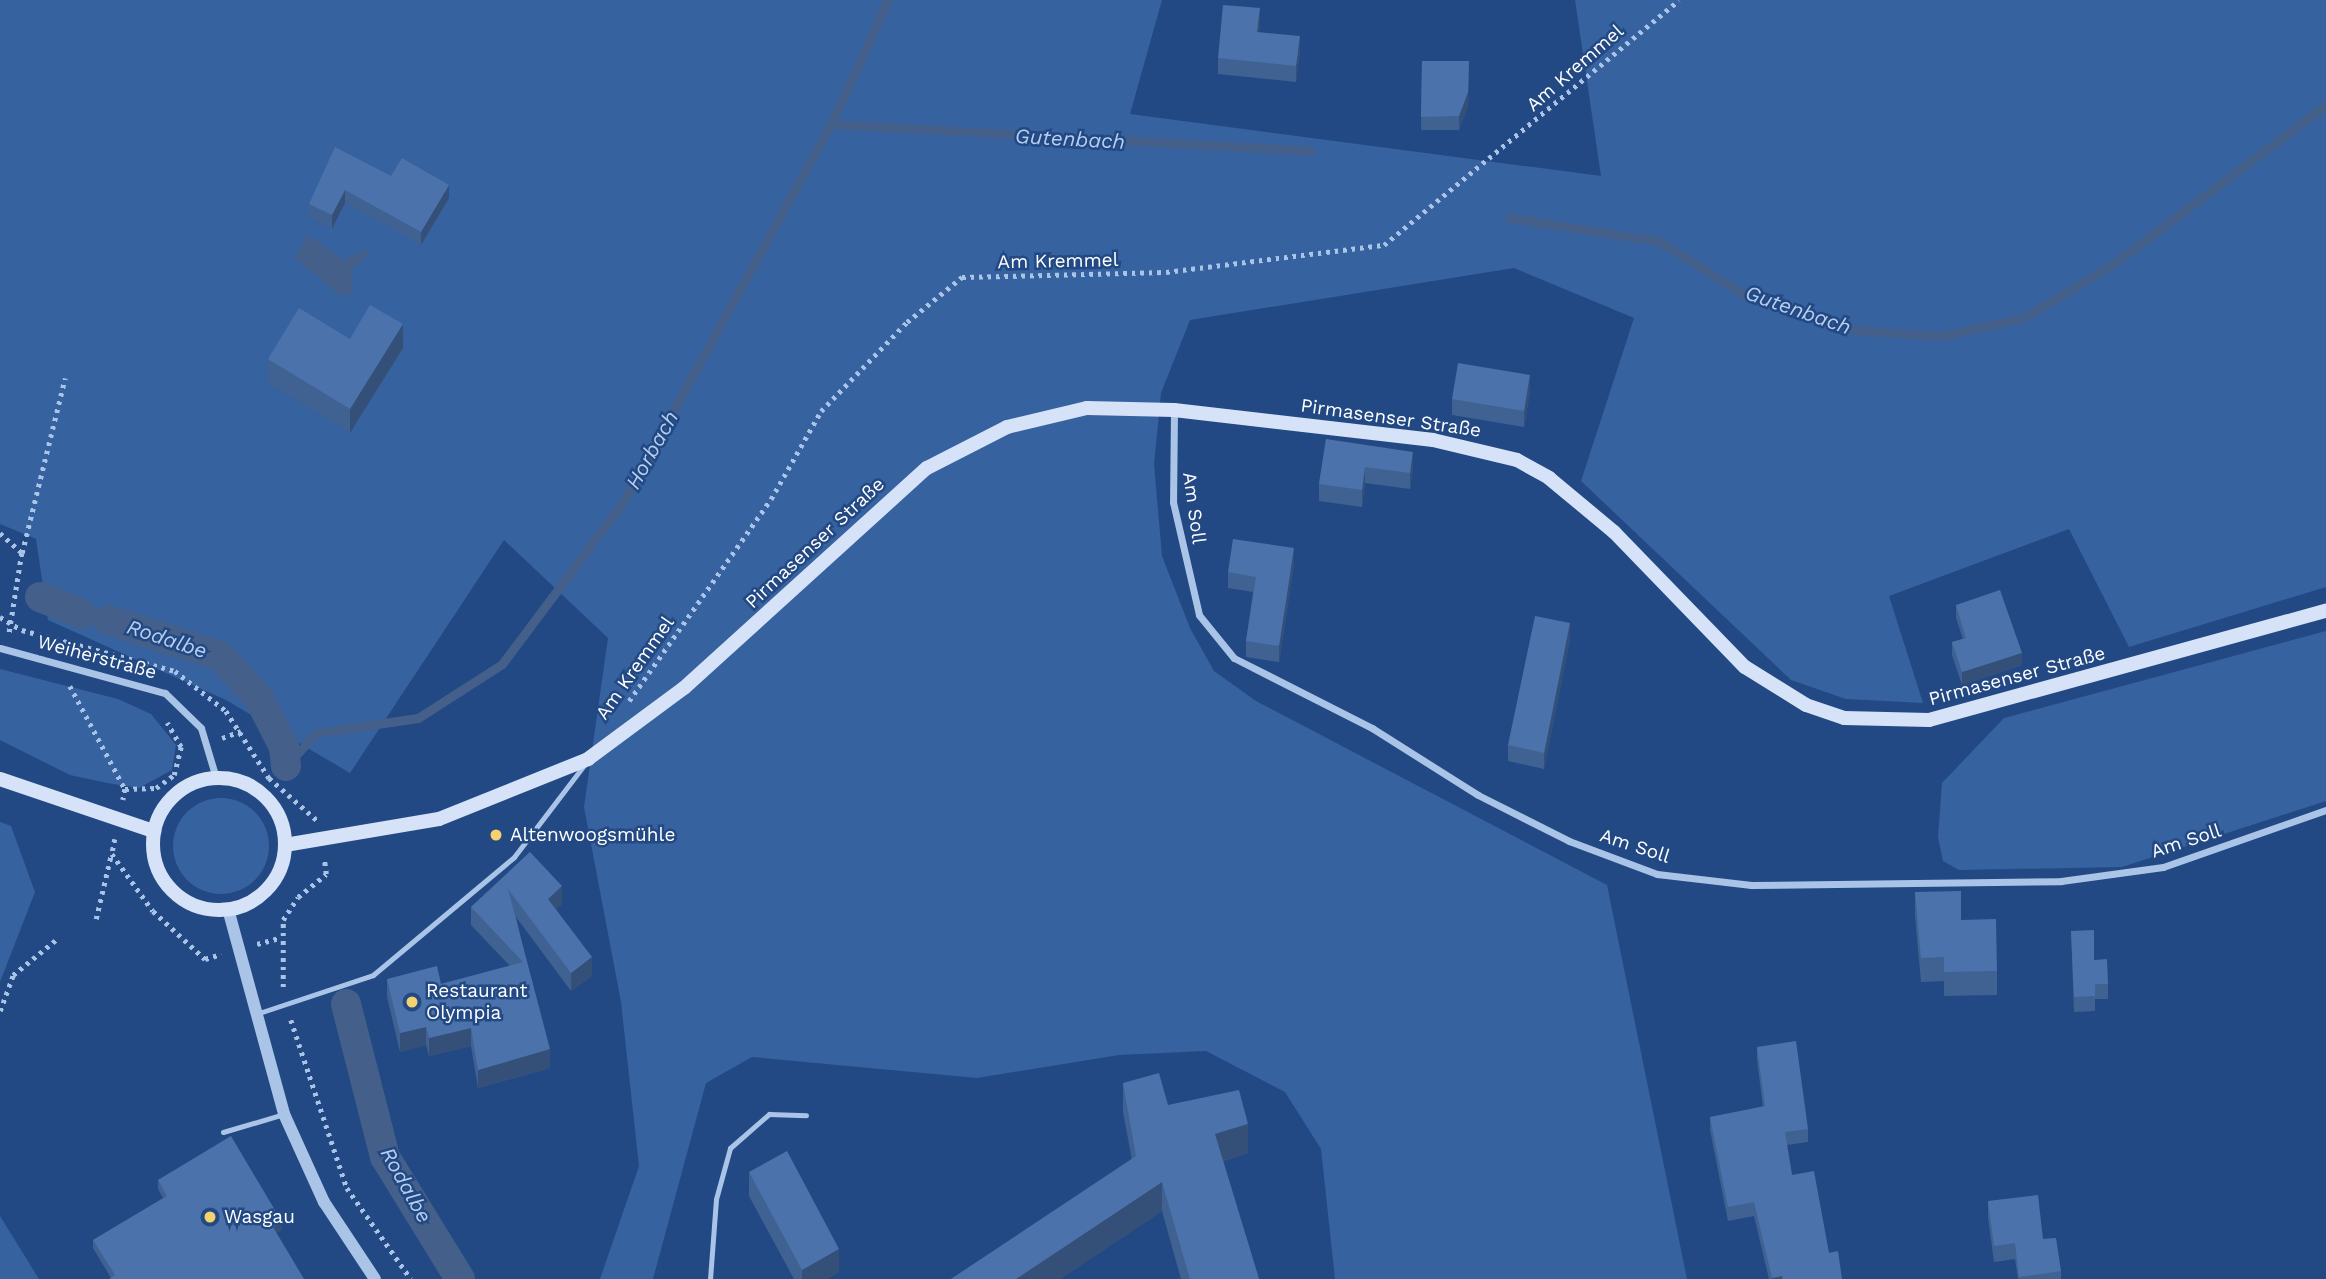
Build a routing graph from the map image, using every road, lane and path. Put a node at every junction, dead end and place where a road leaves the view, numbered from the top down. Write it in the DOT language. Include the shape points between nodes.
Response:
graph roads {
  1 [pos="1679,0"];
  2 [pos="65,378"];
  3 [pos="1174,410"];
  4 [pos="0,533"];
  5 [pos="22,553"];
  6 [pos="2326,611"];
  7 [pos="0,617"];
  8 [pos="13,621"];
  9 [pos="3,648"];
  10 [pos="77,681"];
  11 [pos="620,714"];
  12 [pos="162,718"];
  13 [pos="588,759"];
  14 [pos="216,778"];
  15 [pos="0,779"];
  16 [pos="125,789"];
  17 [pos="2326,810"];
  18 [pos="118,821"];
  19 [pos="154,831"];
  20 [pos="321,840"];
  21 [pos="285,845"];
  22 [pos="111,854"];
  23 [pos="228,909"];
  24 [pos="96,919"];
  25 [pos="279,938"];
  26 [pos="57,939"];
  27 [pos="239,949"];
  28 [pos="287,1004"];
  29 [pos="0,1011"];
  30 [pos="257,1014"];
  31 [pos="284,1114"];
  32 [pos="806,1115"];
  33 [pos="223,1132"];
  34 [pos="375,1279"];
  35 [pos="411,1279"];
  36 [pos="710,1279"];
  1 -- 11 [label="path, Am Kremmel" via="1384,245 1167,272 962,276 907,322 821,411 771,499"];
  2 -- 5 [label="path"];
  3 -- 6 [label="main road, Pirmasenser Straße" via="1433,440 1517,460 1549,478 1614,532 1745,667 1805,705 1844,718 1929,720"];
  3 -- 13 [label="main road, Pirmasenser Straße" via="1118,405 1044,414 927,467 684,688"];
  3 -- 17 [label="street, Am Soll" via="1173,502 1193,593 1199,615 1234,658 1371,728 1478,795 1569,841 1657,874 1751,885 1926,888 2086,878 2163,867"];
  4 -- 5 [label="path"];
  5 -- 8 [label="path"];
  7 -- 8 [label="path"];
  8 -- 9 [label="path"];
  8 -- 20 [label="path" via="22,630 160,664 193,682 226,711 269,778 299,807 317,814"];
  9 -- 14 [label="street, Weiherstraße" via="165,693 201,728"];
  10 -- 16 [label="path" via="65,677"];
  12 -- 16 [label="path" via="181,747 174,775 156,788"];
  13 -- 20 [label="main road, Pirmasenser Straße" via="439,819"];
  13 -- 28 [label="lane, Pirmasenser Straße" via="534,837 434,927 359,982"];
  14 -- 19 [label="main road" via="170,800"];
  14 -- 21 [label="main road" via="237,781 272,804"];
  15 -- 18 [label="main road"];
  16 -- 18 [label="path"];
  18 -- 19 [label="main road"];
  18 -- 22 [label="path"];
  19 -- 23 [label="main road" via="156,866 177,895 210,910"];
  20 -- 21 [label="main road, Pirmasenser Straße"];
  20 -- 25 [label="path" via="326,874 289,908"];
  21 -- 23 [label="main road" via="274,880 246,904"];
  22 -- 24 [label="path"];
  22 -- 27 [label="path" via="153,911 205,959"];
  23 -- 27 [label="street"];
  25 -- 27 [label="path"];
  25 -- 28 [label="path"];
  26 -- 29 [label="path" via="13,975"];
  27 -- 30 [label="street"];
  28 -- 30 [label="lane, Pirmasenser Straße"];
  28 -- 35 [label="path" via="347,1188"];
  30 -- 31 [label="street"];
  31 -- 33 [label="lane"];
  31 -- 34 [label="street" via="324,1202"];
  32 -- 36 [label="lane" via="769,1114 730,1148 714,1209"];
}
